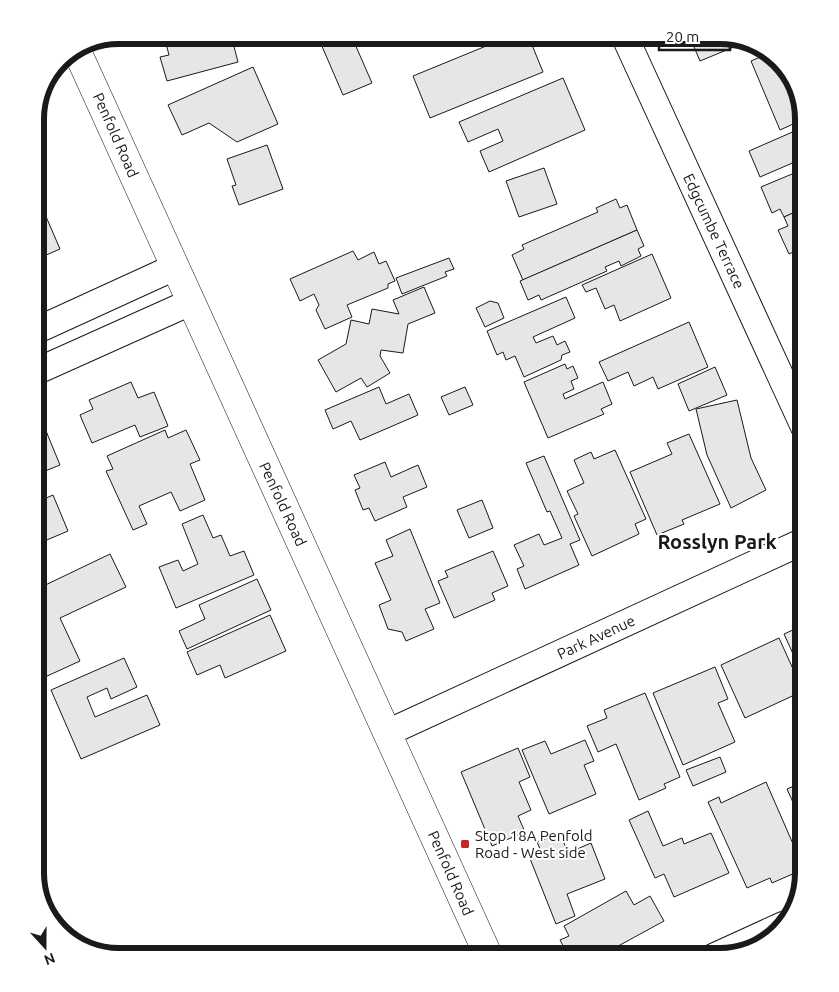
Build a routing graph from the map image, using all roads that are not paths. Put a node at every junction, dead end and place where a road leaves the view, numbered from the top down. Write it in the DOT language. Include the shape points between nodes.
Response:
graph roads {
  1 [pos="628,44"];
  2 [pos="79,55"];
  3 [pos="175,267"];
  4 [pos="191,302"];
  5 [pos="44,327"];
  6 [pos="44,368"];
  7 [pos="795,408"];
  8 [pos="795,545"];
  9 [pos="387,733"];
  10 [pos="767,933"];
  11 [pos="735,947"];
  12 [pos="485,948"];
  1 -- 7 [label="street, Edgcumbe Terrace"];
  2 -- 3 [label="main road, Penfold Road"];
  3 -- 4 [label="main road, Penfold Road"];
  3 -- 5 [label="street"];
  4 -- 6 [label="street"];
  4 -- 9 [label="main road, Penfold Road"];
  8 -- 9 [label="street, Park Avenue"];
  9 -- 12 [label="main road, Penfold Road"];
  10 -- 11 [label="street"];
}
